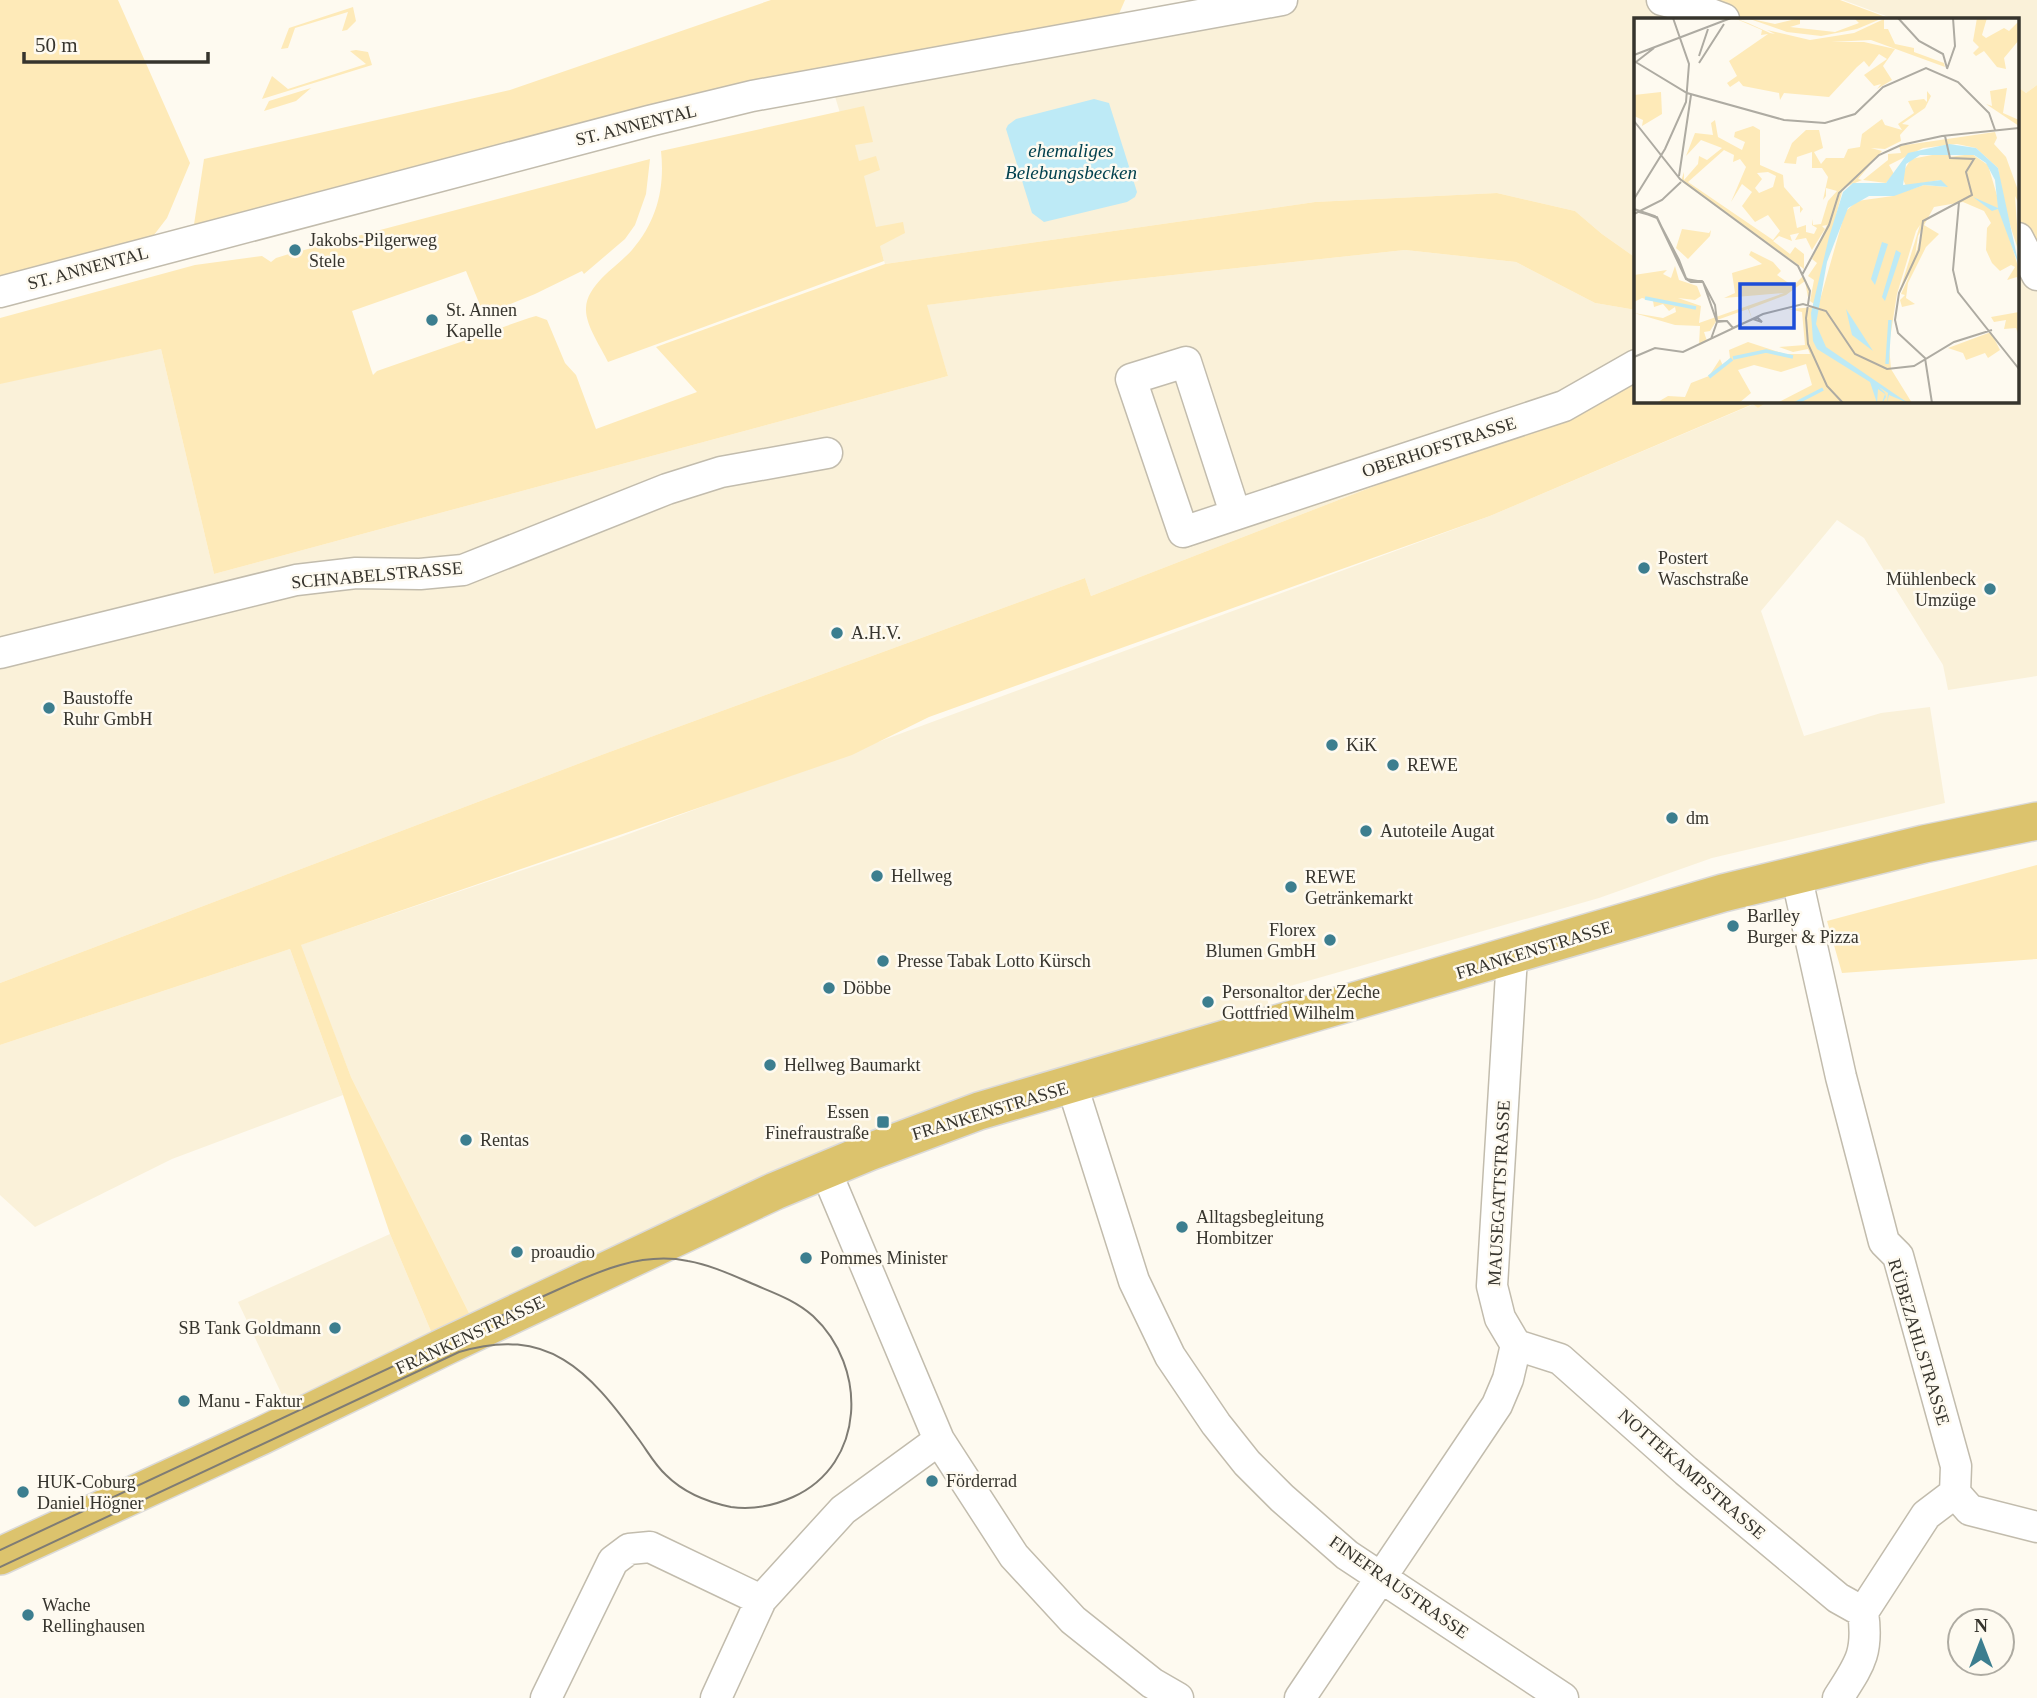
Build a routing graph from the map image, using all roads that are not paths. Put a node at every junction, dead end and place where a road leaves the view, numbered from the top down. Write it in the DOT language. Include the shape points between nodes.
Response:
graph roads {
  1 [pos="1282,0"];
  2 [pos="1662,0"];
  3 [pos="1721,18"];
  4 [pos="2020,243"];
  5 [pos="2037,275"];
  6 [pos="0,292"];
  7 [pos="1634,366"];
  8 [pos="827,453"];
  9 [pos="1235,513"];
  10 [pos="0,653"];
  11 [pos="2037,821"];
  12 [pos="1796,874"];
  13 [pos="1512,957"];
  14 [pos="1072,1085"];
  15 [pos="825,1169"];
  16 [pos="1516,1345"];
  17 [pos="939,1440"];
  18 [pos="1955,1493"];
  19 [pos="2037,1527"];
  20 [pos="0,1556"];
  21 [pos="1382,1578"];
  22 [pos="761,1600"];
  23 [pos="1863,1612"];
  24 [pos="546,1698"];
  25 [pos="716,1698"];
  26 [pos="1178,1698"];
  27 [pos="1300,1698"];
  28 [pos="1563,1698"];
  29 [pos="1838,1698"];
  1 -- 6 [label="street, ST. ANNENTAL" via="752,96"];
  2 -- 3 [label="street"];
  4 -- 5 [label="street"];
  7 -- 9 [label="street, OBERHOFSTRASSE" via="1564,405 1247,513"];
  8 -- 10 [label="street, SCHNABELSTRASSE" via="721,472 667,489 463,570 296,580"];
  9 -- 9 [label="street, OBERHOFSTRASSE" via="1183,532 1131,379 1186,362"];
  11 -- 12 [label="main road, FRANKENSTRASSE"];
  12 -- 13 [label="main road, FRANKENSTRASSE"];
  12 -- 18 [label="street, RÜBEZAHLSTRASSE" via="1884,1242 1898,1256 1956,1466"];
  13 -- 14 [label="main road, FRANKENSTRASSE"];
  13 -- 16 [label="street, MAUSEGATTSTRASSE" via="1492,1286 1500,1318"];
  14 -- 15 [label="main road, FRANKENSTRASSE" via="979,1111"];
  14 -- 21 [label="street, FINEFRAUSTRASSE" via="1134,1281 1193,1393 1247,1463 1347,1555"];
  15 -- 17 [label="street"];
  15 -- 20 [label="main road, FRANKENSTRASSE"];
  16 -- 21 [label="street" via="1497,1405"];
  16 -- 23 [label="street, NOTTEKAMPSTRASSE" via="1560,1359 1838,1598"];
  17 -- 22 [label="street" via="843,1510"];
  17 -- 26 [label="street" via="1014,1556 1073,1620"];
  18 -- 19 [label="street" via="1970,1510"];
  18 -- 23 [label="street" via="1926,1516"];
  21 -- 27 [label="street"];
  21 -- 28 [label="street, FINEFRAUSTRASSE"];
  22 -- 24 [label="street" via="650,1547 629,1549 614,1561"];
  22 -- 25 [label="street"];
  23 -- 29 [label="street" via="1865,1651"];
}
